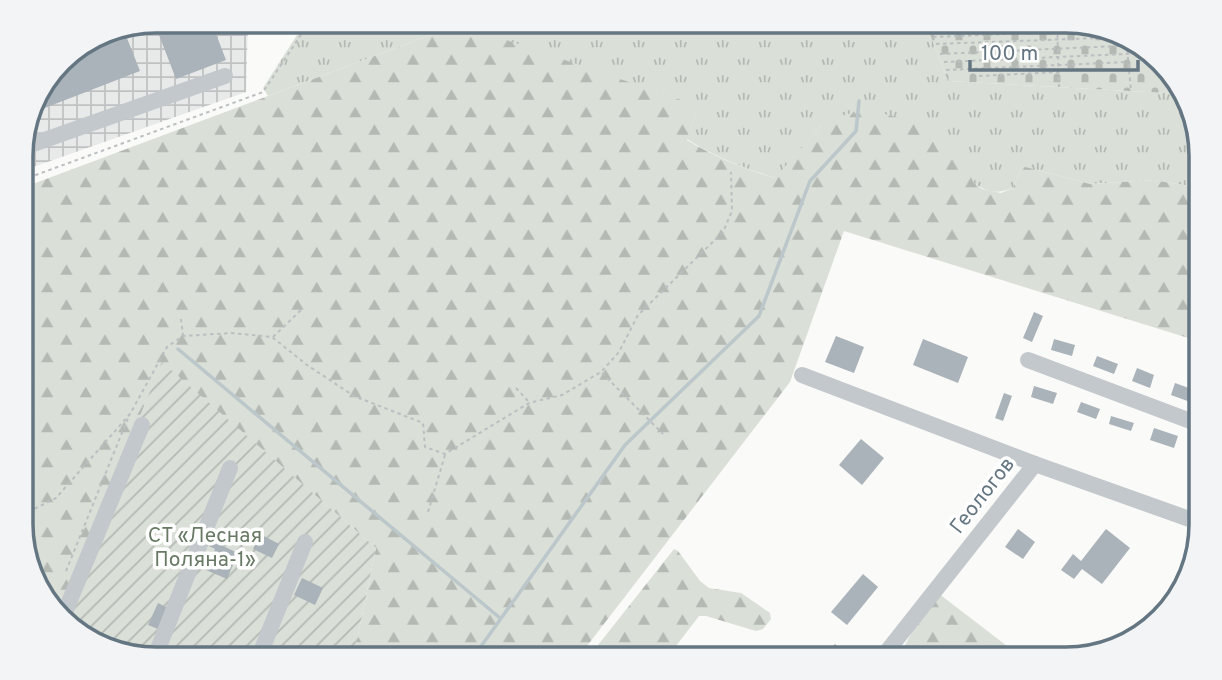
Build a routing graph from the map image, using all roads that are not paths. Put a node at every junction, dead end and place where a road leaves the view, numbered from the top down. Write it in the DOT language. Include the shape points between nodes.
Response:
graph roads {
  1 [pos="225,76"];
  2 [pos="34,144"];
  3 [pos="1028,360"];
  4 [pos="802,375"];
  5 [pos="1188,420"];
  6 [pos="142,425"];
  7 [pos="1035,464"];
  8 [pos="230,468"];
  9 [pos="1188,519"];
  10 [pos="305,542"];
  11 [pos="67,608"];
  12 [pos="891,646"];
  13 [pos="159,647"];
  14 [pos="263,647"];
  1 -- 2 [label="street"];
  3 -- 5 [label="street"];
  4 -- 7 [label="street"];
  6 -- 11 [label="street"];
  7 -- 9 [label="street, Геологов"];
  7 -- 12 [label="street, Геологов"];
  8 -- 13 [label="street"];
  10 -- 14 [label="street"];
}
